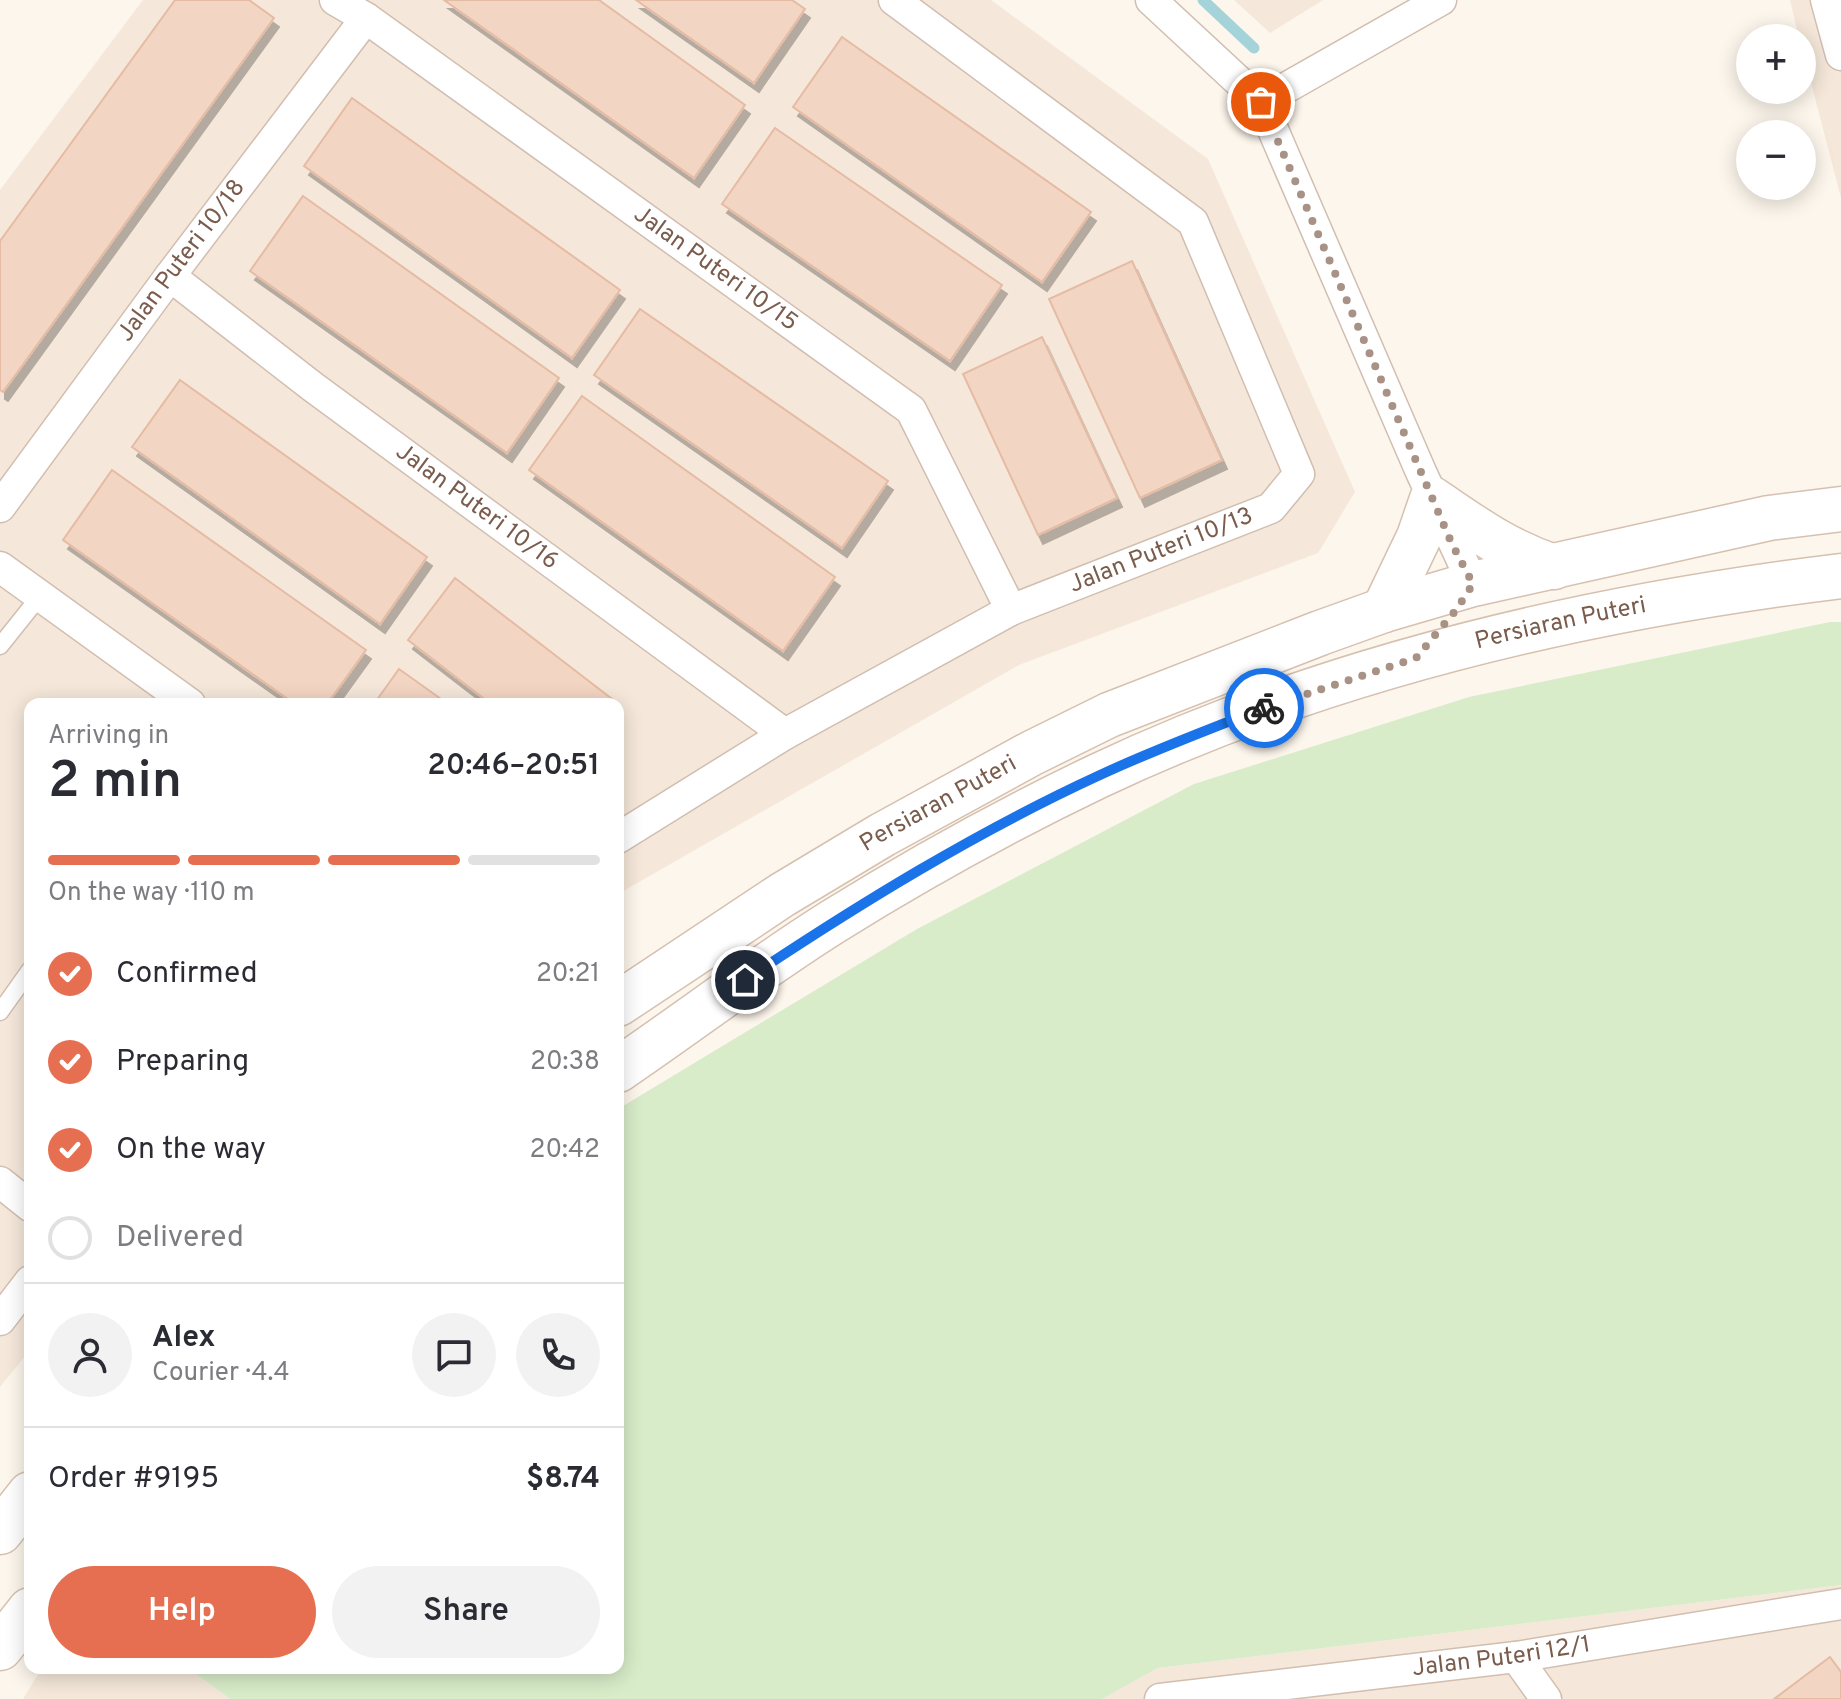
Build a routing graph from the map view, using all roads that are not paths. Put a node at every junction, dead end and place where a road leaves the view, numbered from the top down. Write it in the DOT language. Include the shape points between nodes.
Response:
graph roads {
  1 [pos="335,0"];
  2 [pos="894,0"];
  3 [pos="1151,0"];
  4 [pos="1441,0"];
  5 [pos="1826,0"];
  6 [pos="366,18"];
  7 [pos="1841,55"];
  8 [pos="1261,102"];
  9 [pos="170,276"];
  10 [pos="1432,499"];
  11 [pos="0,507"];
  12 [pos="1841,509"];
  13 [pos="0,567"];
  14 [pos="1554,567"];
  15 [pos="1841,576"];
  16 [pos="1473,584"];
  17 [pos="40,596"];
  18 [pos="1011,610"];
  19 [pos="1384,610"];
  20 [pos="1614,613"];
  21 [pos="0,646"];
  22 [pos="1416,658"];
  23 [pos="182,698"];
  24 [pos="785,734"];
  25 [pos="624,834"];
  26 [pos="24,978"];
  27 [pos="624,1000"];
  28 [pos="0,1012"];
  29 [pos="624,1066"];
  30 [pos="0,1182"];
  31 [pos="24,1201"];
  32 [pos="24,1289"];
  33 [pos="0,1320"];
  34 [pos="24,1502"];
  35 [pos="0,1532"];
  36 [pos="1841,1604"];
  37 [pos="24,1618"];
  38 [pos="0,1648"];
  39 [pos="1516,1657"];
  40 [pos="1162,1698"];
  41 [pos="1546,1699"];
  1 -- 6 [label="street, Jalan Puteri 10/15"];
  2 -- 18 [label="street, Jalan Puteri 10/13" via="1193,222 1299,474 1271,508"];
  3 -- 8 [label="street"];
  4 -- 8 [label="street"];
  5 -- 7 [label="street"];
  6 -- 9 [label="street, Jalan Puteri 10/18"];
  6 -- 18 [label="street, Jalan Puteri 10/15" via="911,410"];
  8 -- 10 [label="street"];
  9 -- 11 [label="street, Jalan Puteri 10/18"];
  9 -- 24 [label="street, Jalan Puteri 10/16"];
  10 -- 14 [label="main road" via="1483,535"];
  10 -- 16 [label="street"];
  10 -- 19 [label="main road"];
  12 -- 14 [label="main road, Persiaran Puteri" via="1769,518"];
  13 -- 17 [label="street"];
  14 -- 16 [label="main road, Persiaran Puteri"];
  15 -- 20 [label="main road, Persiaran Puteri"];
  16 -- 19 [label="main road, Persiaran Puteri"];
  16 -- 20 [label="main road" via="1507,599"];
  16 -- 22 [label="main road"];
  17 -- 21 [label="lane"];
  17 -- 23 [label="street"];
  18 -- 24 [label="street, Jalan Puteri 10/13"];
  19 -- 27 [label="main road, Persiaran Puteri" via="1109,715 1032,753 882,835"];
  20 -- 22 [label="main road, Persiaran Puteri"];
  22 -- 29 [label="main road, Persiaran Puteri" via="1264,708 1099,775 929,864 833,922"];
  24 -- 25 [label="street, Jalan Puteri 10/13"];
  26 -- 28 [label="lane"];
  30 -- 31 [label="street"];
  32 -- 33 [label="street"];
  34 -- 35 [label="main road"];
  36 -- 39 [label="street, Jalan Puteri 12/1"];
  37 -- 38 [label="main road"];
  39 -- 40 [label="street, Jalan Puteri 12/1"];
  39 -- 41 [label="street"];
}
